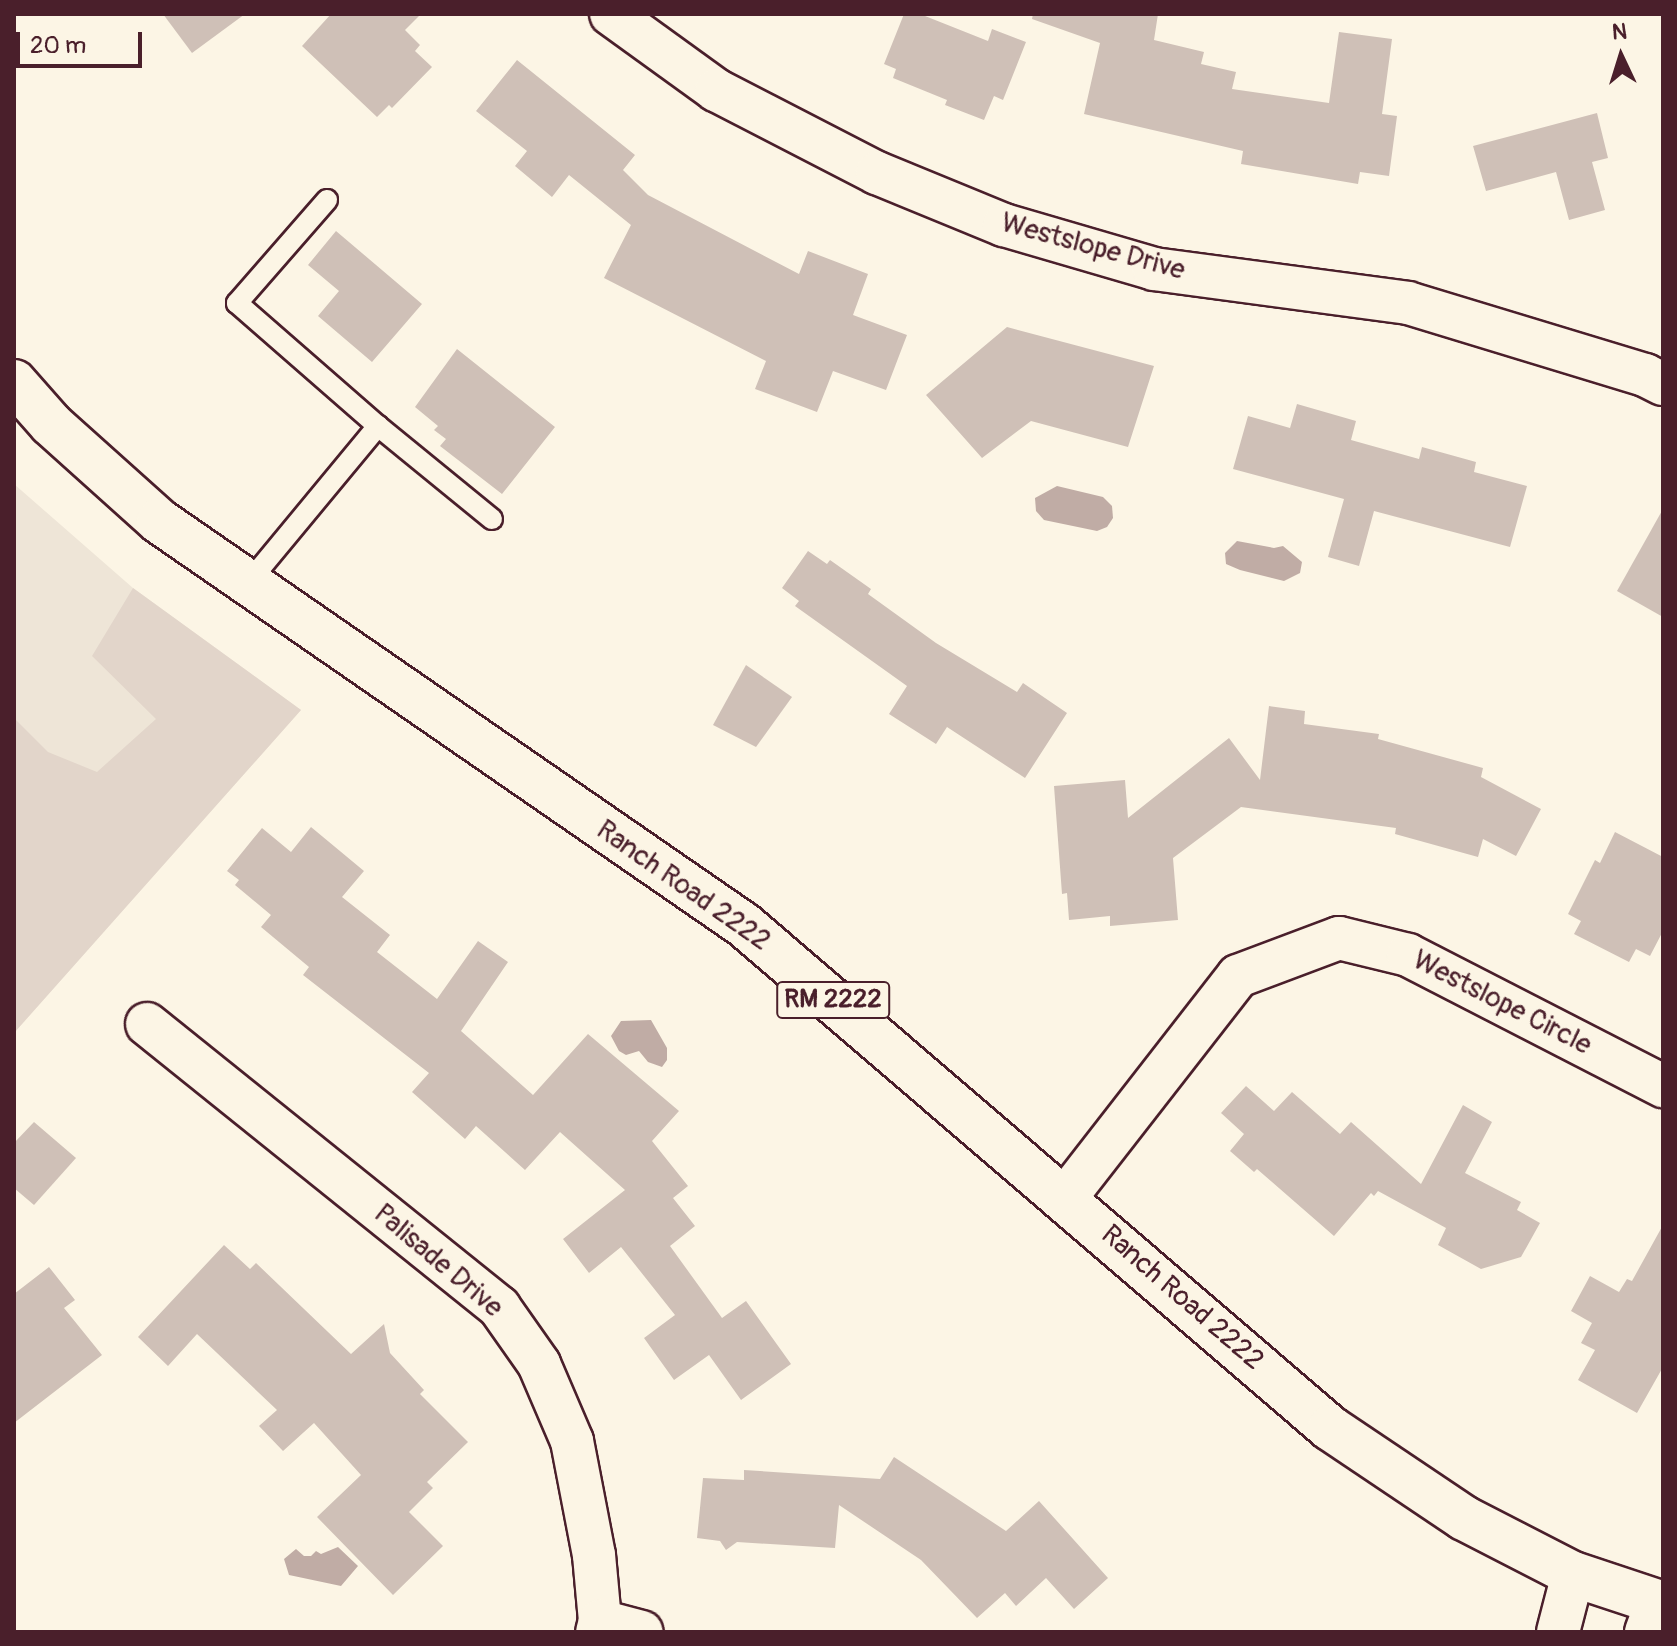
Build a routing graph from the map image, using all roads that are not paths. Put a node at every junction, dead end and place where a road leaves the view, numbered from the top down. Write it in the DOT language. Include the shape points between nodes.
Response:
graph roads {
  1 [pos="611,14"];
  2 [pos="327,200"];
  3 [pos="1657,369"];
  4 [pos="14,382"];
  5 [pos="378,426"];
  6 [pos="492,519"];
  7 [pos="248,583"];
  8 [pos="147,1024"];
  9 [pos="1663,1086"];
  10 [pos="1066,1197"];
  11 [pos="1573,1574"];
  12 [pos="1655,1613"];
  13 [pos="598,1627"];
  14 [pos="642,1632"];
  15 [pos="1558,1632"];
  1 -- 3 [label="street, Westslope Drive" via="716,90 877,173 1004,225 1154,269 1408,303"];
  2 -- 5 [label="lane" via="237,303"];
  4 -- 7 [label="main road, Ranch Road 2222 / RM 2222" via="51,424 159,521"];
  5 -- 6 [label="lane"];
  5 -- 7 [label="lane"];
  7 -- 10 [label="main road, Ranch Road 2222 / RM 2222" via="744,925"];
  8 -- 13 [label="street, Palisade Drive" via="499,1307 539,1364 572,1441 594,1555"];
  9 -- 10 [label="street, Westslope Circle" via="1408,955 1339,938 1238,976"];
  10 -- 11 [label="main road, Ranch Road 2222 / RM 2222" via="1330,1428 1464,1518"];
  11 -- 12 [label="main road, Ranch Road 2222 / RM 2222"];
  11 -- 15 [label="street"];
  13 -- 14 [label="street"];
}
